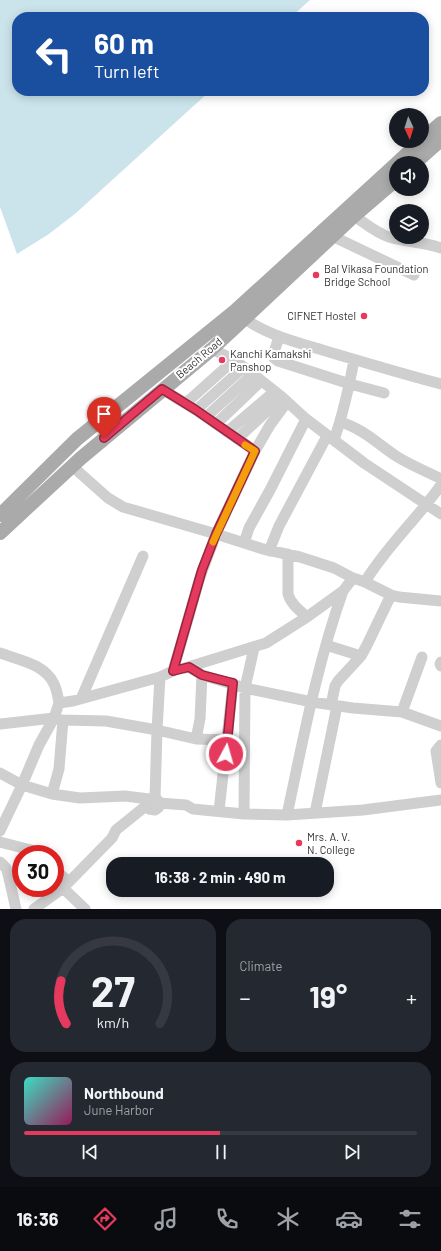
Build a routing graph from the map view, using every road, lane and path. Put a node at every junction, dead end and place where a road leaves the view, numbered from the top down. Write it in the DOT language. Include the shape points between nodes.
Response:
graph roads {
  1 [pos="441,123"];
  2 [pos="431,139"];
  3 [pos="406,156"];
  4 [pos="420,156"];
  5 [pos="389,170"];
  6 [pos="389,186"];
  7 [pos="354,216"];
  8 [pos="332,236"];
  9 [pos="441,248"];
  10 [pos="414,275"];
  11 [pos="240,315"];
  12 [pos="279,337"];
  13 [pos="212,348"];
  14 [pos="234,360"];
  15 [pos="354,360"];
  16 [pos="244,367"];
  17 [pos="257,378"];
  18 [pos="350,384"];
  19 [pos="441,384"];
  20 [pos="162,389"];
  21 [pos="384,393"];
  22 [pos="281,397"];
  23 [pos="191,407"];
  24 [pos="206,417"];
  25 [pos="306,419"];
  26 [pos="340,422"];
  27 [pos="216,424"];
  28 [pos="227,432"];
  29 [pos="330,438"];
  30 [pos="237,439"];
  31 [pos="255,451"];
  32 [pos="72,466"];
  33 [pos="441,479"];
  34 [pos="441,485"];
  35 [pos="427,504"];
  36 [pos="441,514"];
  37 [pos="0,515"];
  38 [pos="0,533"];
  39 [pos="216,534"];
  40 [pos="244,543"];
  41 [pos="269,551"];
  42 [pos="288,554"];
  43 [pos="143,556"];
  44 [pos="352,578"];
  45 [pos="364,582"];
  46 [pos="343,591"];
  47 [pos="391,594"];
  48 [pos="441,602"];
  49 [pos="307,617"];
  50 [pos="326,645"];
  51 [pos="254,648"];
  52 [pos="0,653"];
  53 [pos="361,656"];
  54 [pos="422,657"];
  55 [pos="441,662"];
  56 [pos="441,666"];
  57 [pos="189,667"];
  58 [pos="173,671"];
  59 [pos="202,675"];
  60 [pos="160,677"];
  61 [pos="233,683"];
  62 [pos="245,688"];
  63 [pos="81,699"];
  64 [pos="312,702"];
  65 [pos="59,703"];
  66 [pos="334,706"];
  67 [pos="402,712"];
  68 [pos="58,719"];
  69 [pos="0,724"];
  70 [pos="441,726"];
  71 [pos="157,730"];
  72 [pos="196,739"];
  73 [pos="228,740"];
  74 [pos="441,745"];
  75 [pos="0,773"];
  76 [pos="441,783"];
  77 [pos="22,785"];
  78 [pos="52,794"];
  79 [pos="441,800"];
  80 [pos="153,804"];
  81 [pos="219,812"];
  82 [pos="315,813"];
  83 [pos="244,814"];
  84 [pos="287,815"];
  85 [pos="0,831"];
  86 [pos="0,842"];
  87 [pos="12,845"];
  88 [pos="0,862"];
  89 [pos="64,882"];
  90 [pos="66,885"];
  91 [pos="50,904"];
  92 [pos="16,909"];
  93 [pos="34,909"];
  94 [pos="86,909"];
  1 -- 2 [label="main road, Beach Road"];
  2 -- 3 [label="main road, Beach Road"];
  2 -- 4 [label="main road, Beach Road"];
  5 -- 11 [label="main road, Beach Road"];
  6 -- 7 [label="main road, Beach Road"];
  7 -- 8 [label="main road, Beach Road"];
  7 -- 9 [label="street" via="389,237"];
  8 -- 10 [label="street"];
  8 -- 11 [label="main road, Beach Road"];
  11 -- 12 [label="street"];
  11 -- 13 [label="main road, Beach Road"];
  11 -- 37 [label="main road, Beach Road" via="77,439"];
  12 -- 15 [label="street"];
  12 -- 18 [label="street" via="274,358"];
  13 -- 14 [label="street"];
  13 -- 20 [label="main road, Beach Road"];
  14 -- 16 [label="street"];
  14 -- 23 [label="street"];
  15 -- 18 [label="street"];
  15 -- 19 [label="street"];
  16 -- 17 [label="street"];
  16 -- 23 [label="street"];
  17 -- 22 [label="street"];
  17 -- 24 [label="street"];
  17 -- 27 [label="street"];
  18 -- 21 [label="street"];
  18 -- 26 [label="street"];
  20 -- 23 [label="street"];
  20 -- 32 [label="main road, Beach Road"];
  22 -- 25 [label="street"];
  22 -- 28 [label="street"];
  22 -- 30 [label="street"];
  22 -- 31 [label="street" via="270,426"];
  23 -- 24 [label="street"];
  24 -- 27 [label="street"];
  25 -- 29 [label="street"];
  25 -- 40 [label="street" via="249,528"];
  26 -- 29 [label="street"];
  26 -- 33 [label="street" via="350,425 396,456"];
  27 -- 28 [label="street"];
  28 -- 30 [label="street"];
  29 -- 35 [label="street"];
  29 -- 41 [label="street" via="280,526"];
  30 -- 31 [label="street"];
  31 -- 39 [label="street"];
  32 -- 38 [label="main road, Beach Road"];
  32 -- 39 [label="street" via="114,503"];
  34 -- 35 [label="street"];
  35 -- 36 [label="street"];
  35 -- 45 [label="street" via="375,564"];
  39 -- 40 [label="street"];
  39 -- 58 [label="street" via="200,577"];
  40 -- 41 [label="street"];
  41 -- 42 [label="street"];
  42 -- 44 [label="street" via="334,568"];
  42 -- 49 [label="street" via="288,594 293,605"];
  43 -- 63 [label="street"];
  44 -- 45 [label="street"];
  44 -- 46 [label="street"];
  45 -- 47 [label="street"];
  46 -- 49 [label="street"];
  46 -- 50 [label="street"];
  47 -- 48 [label="street"];
  47 -- 53 [label="street"];
  49 -- 51 [label="street"];
  50 -- 53 [label="street"];
  50 -- 64 [label="street"];
  51 -- 57 [label="street"];
  51 -- 62 [label="street"];
  52 -- 65 [label="street" via="31,664 46,673 54,684"];
  53 -- 66 [label="street" via="335,686"];
  54 -- 67 [label="street"];
  55 -- 56 [label="street"];
  57 -- 58 [label="street"];
  57 -- 59 [label="street"];
  58 -- 60 [label="street"];
  59 -- 61 [label="street"];
  59 -- 72 [label="street" via="200,719"];
  60 -- 63 [label="street"];
  60 -- 71 [label="street"];
  61 -- 62 [label="street"];
  61 -- 73 [label="street"];
  62 -- 64 [label="street"];
  62 -- 83 [label="street"];
  63 -- 65 [label="street"];
  64 -- 66 [label="street"];
  64 -- 84 [label="street"];
  65 -- 68 [label="street"];
  66 -- 67 [label="street"];
  66 -- 82 [label="street"];
  67 -- 70 [label="street"];
  68 -- 69 [label="street"];
  68 -- 71 [label="street" via="106,721"];
  68 -- 77 [label="street" via="39,745"];
  68 -- 78 [label="street" via="59,769"];
  71 -- 72 [label="street"];
  71 -- 80 [label="street"];
  72 -- 73 [label="street"];
  73 -- 81 [label="street"];
  74 -- 76 [label="street" via="436,751"];
  75 -- 77 [label="street"];
  77 -- 78 [label="street"];
  77 -- 85 [label="street"];
  78 -- 80 [label="street" via="80,798 125,796"];
  79 -- 82 [label="street"];
  80 -- 81 [label="street" via="186,805 194,809"];
  80 -- 90 [label="street" via="116,830 112,838"];
  81 -- 83 [label="street"];
  82 -- 84 [label="street"];
  83 -- 84 [label="street"];
  86 -- 87 [label="street"];
  88 -- 92 [label="street" via="6,868"];
  89 -- 90 [label="street"];
  90 -- 91 [label="street"];
  90 -- 94 [label="street"];
  91 -- 93 [label="street"];
}
